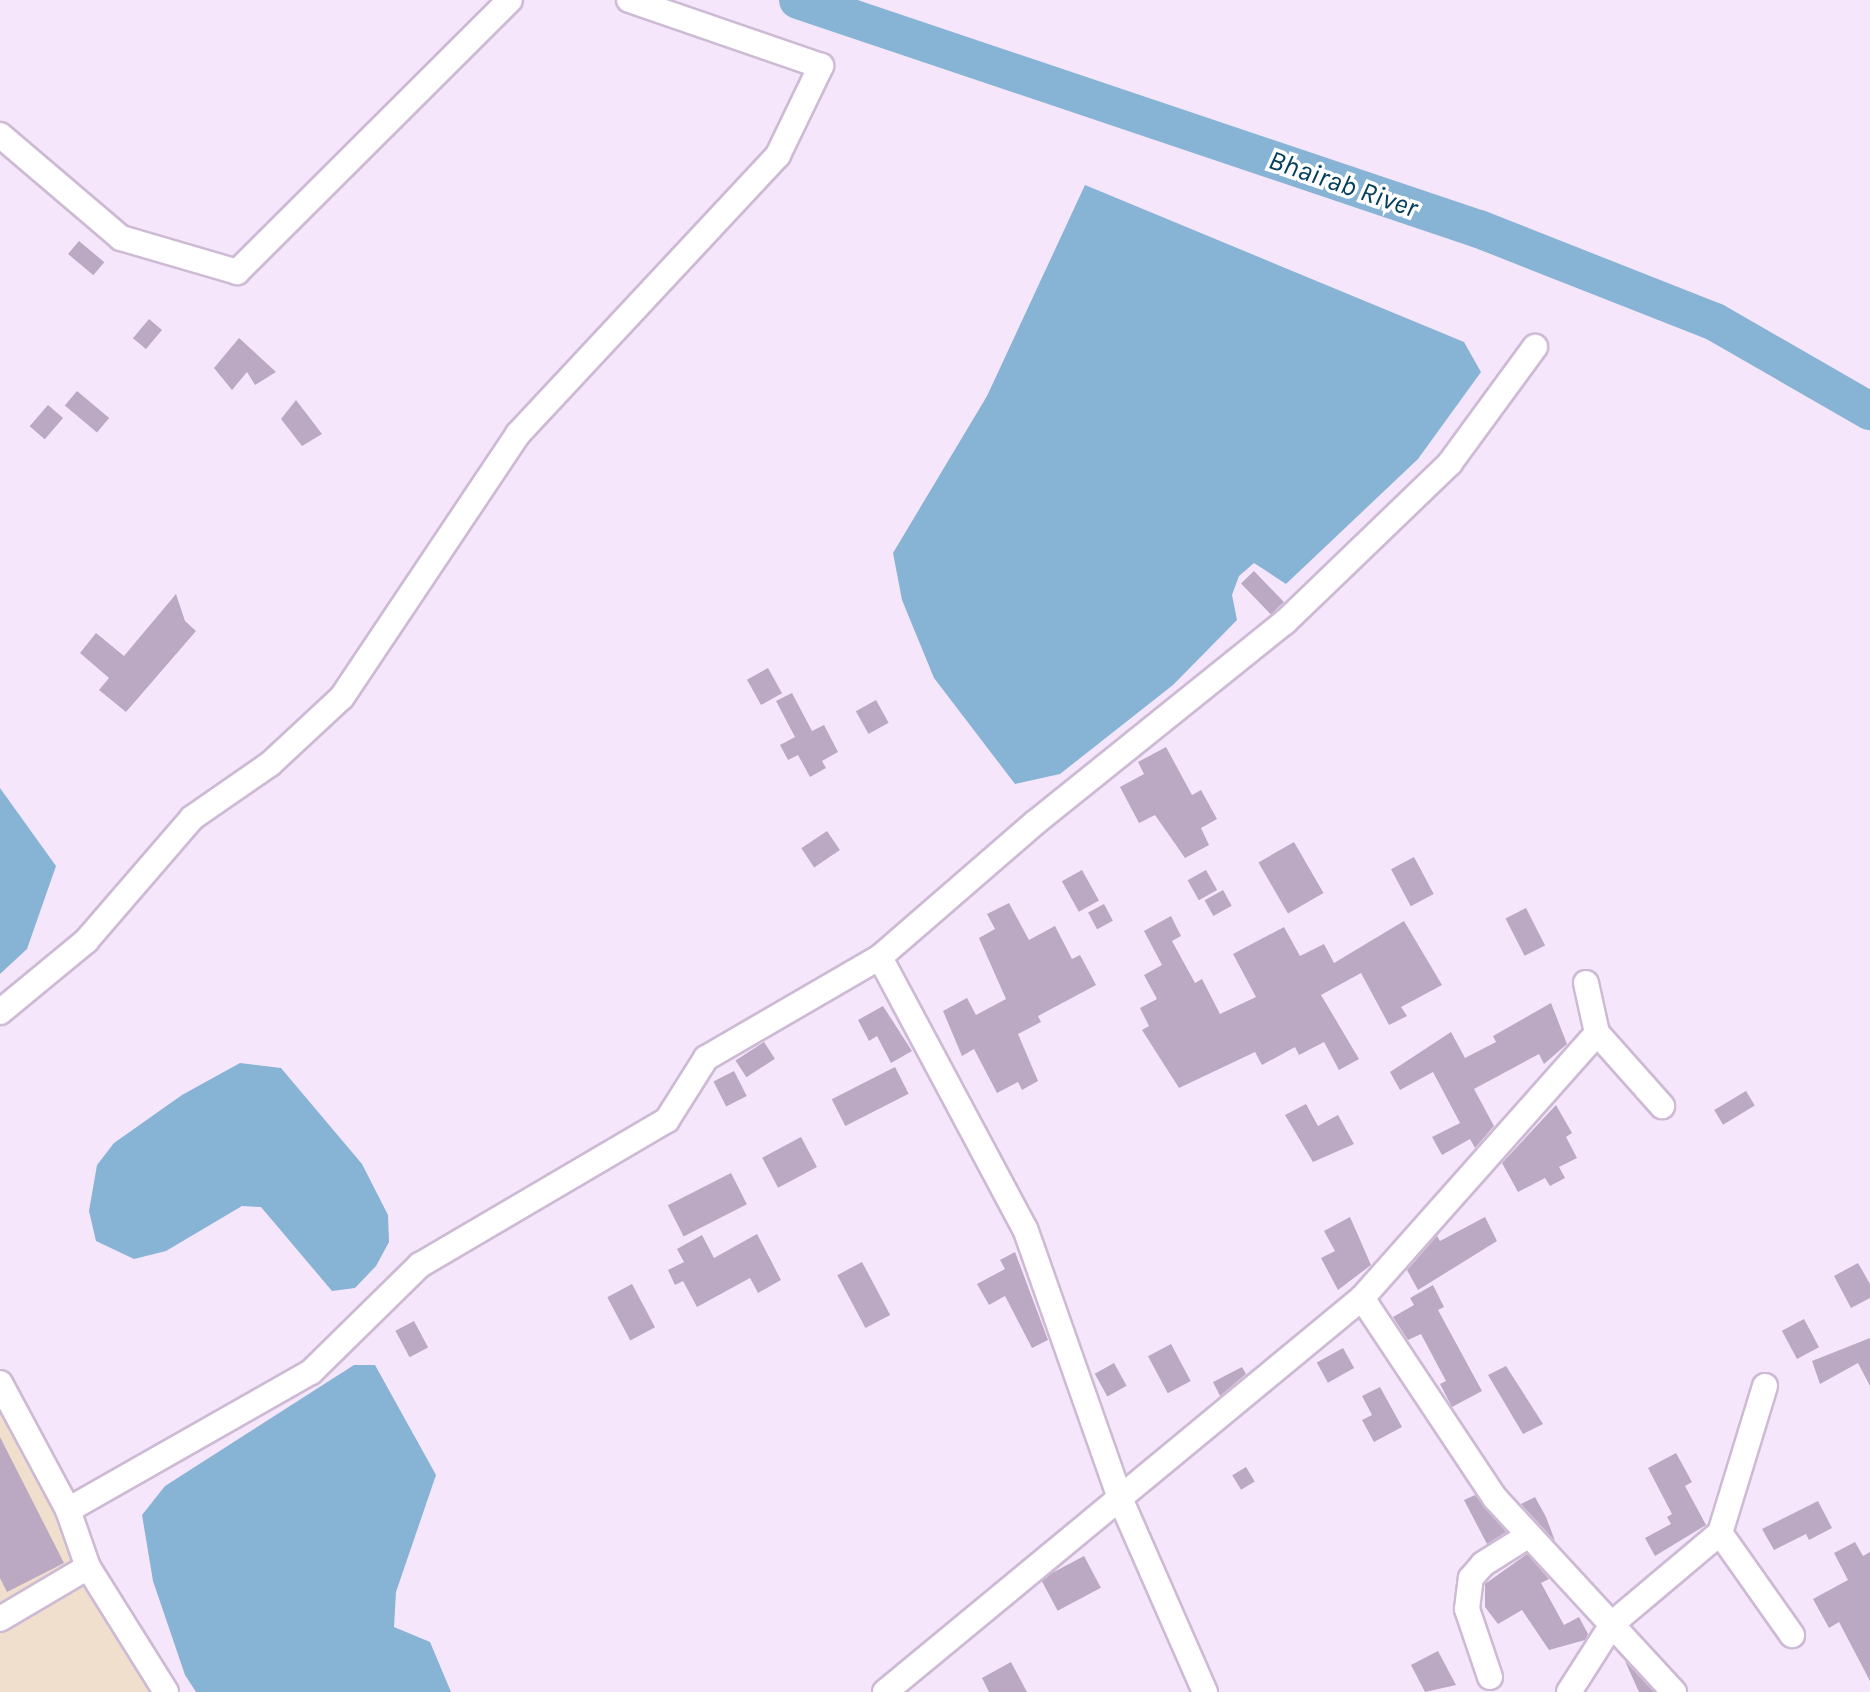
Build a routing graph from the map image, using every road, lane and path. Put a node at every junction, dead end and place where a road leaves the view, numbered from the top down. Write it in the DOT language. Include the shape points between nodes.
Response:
graph roads {
  1 [pos="510,0"];
  2 [pos="629,0"];
  3 [pos="0,135"];
  4 [pos="1535,347"];
  5 [pos="880,957"];
  6 [pos="1586,983"];
  7 [pos="0,1012"];
  8 [pos="1597,1033"];
  9 [pos="1662,1106"];
  10 [pos="1362,1298"];
  11 [pos="0,1383"];
  12 [pos="1765,1386"];
  13 [pos="1121,1501"];
  14 [pos="68,1510"];
  15 [pos="1720,1533"];
  16 [pos="1526,1537"];
  17 [pos="88,1567"];
  18 [pos="0,1619"];
  19 [pos="1613,1623"];
  20 [pos="1792,1635"];
  21 [pos="1490,1677"];
  22 [pos="166,1692"];
  23 [pos="885,1692"];
  24 [pos="1205,1692"];
  25 [pos="1569,1692"];
  26 [pos="1674,1692"];
  1 -- 3 [label="street" via="237,272 121,238"];
  2 -- 7 [label="street" via="821,66 778,155 518,434 342,697 270,764 192,818 86,941"];
  4 -- 5 [label="street" via="1450,463 1285,622 1036,822"];
  5 -- 13 [label="street" via="1025,1229"];
  5 -- 14 [label="street" via="706,1058 667,1120 420,1265 311,1372"];
  6 -- 8 [label="street"];
  8 -- 9 [label="street"];
  8 -- 10 [label="street"];
  10 -- 13 [label="street"];
  10 -- 16 [label="street" via="1462,1453"];
  11 -- 14 [label="street"];
  12 -- 15 [label="street"];
  13 -- 23 [label="street"];
  13 -- 24 [label="street"];
  14 -- 17 [label="street"];
  15 -- 19 [label="street"];
  15 -- 20 [label="street"];
  16 -- 19 [label="street"];
  16 -- 21 [label="street" via="1483,1564 1471,1578 1467,1609"];
  17 -- 18 [label="street"];
  17 -- 22 [label="street"];
  19 -- 25 [label="street"];
  19 -- 26 [label="street"];
}
